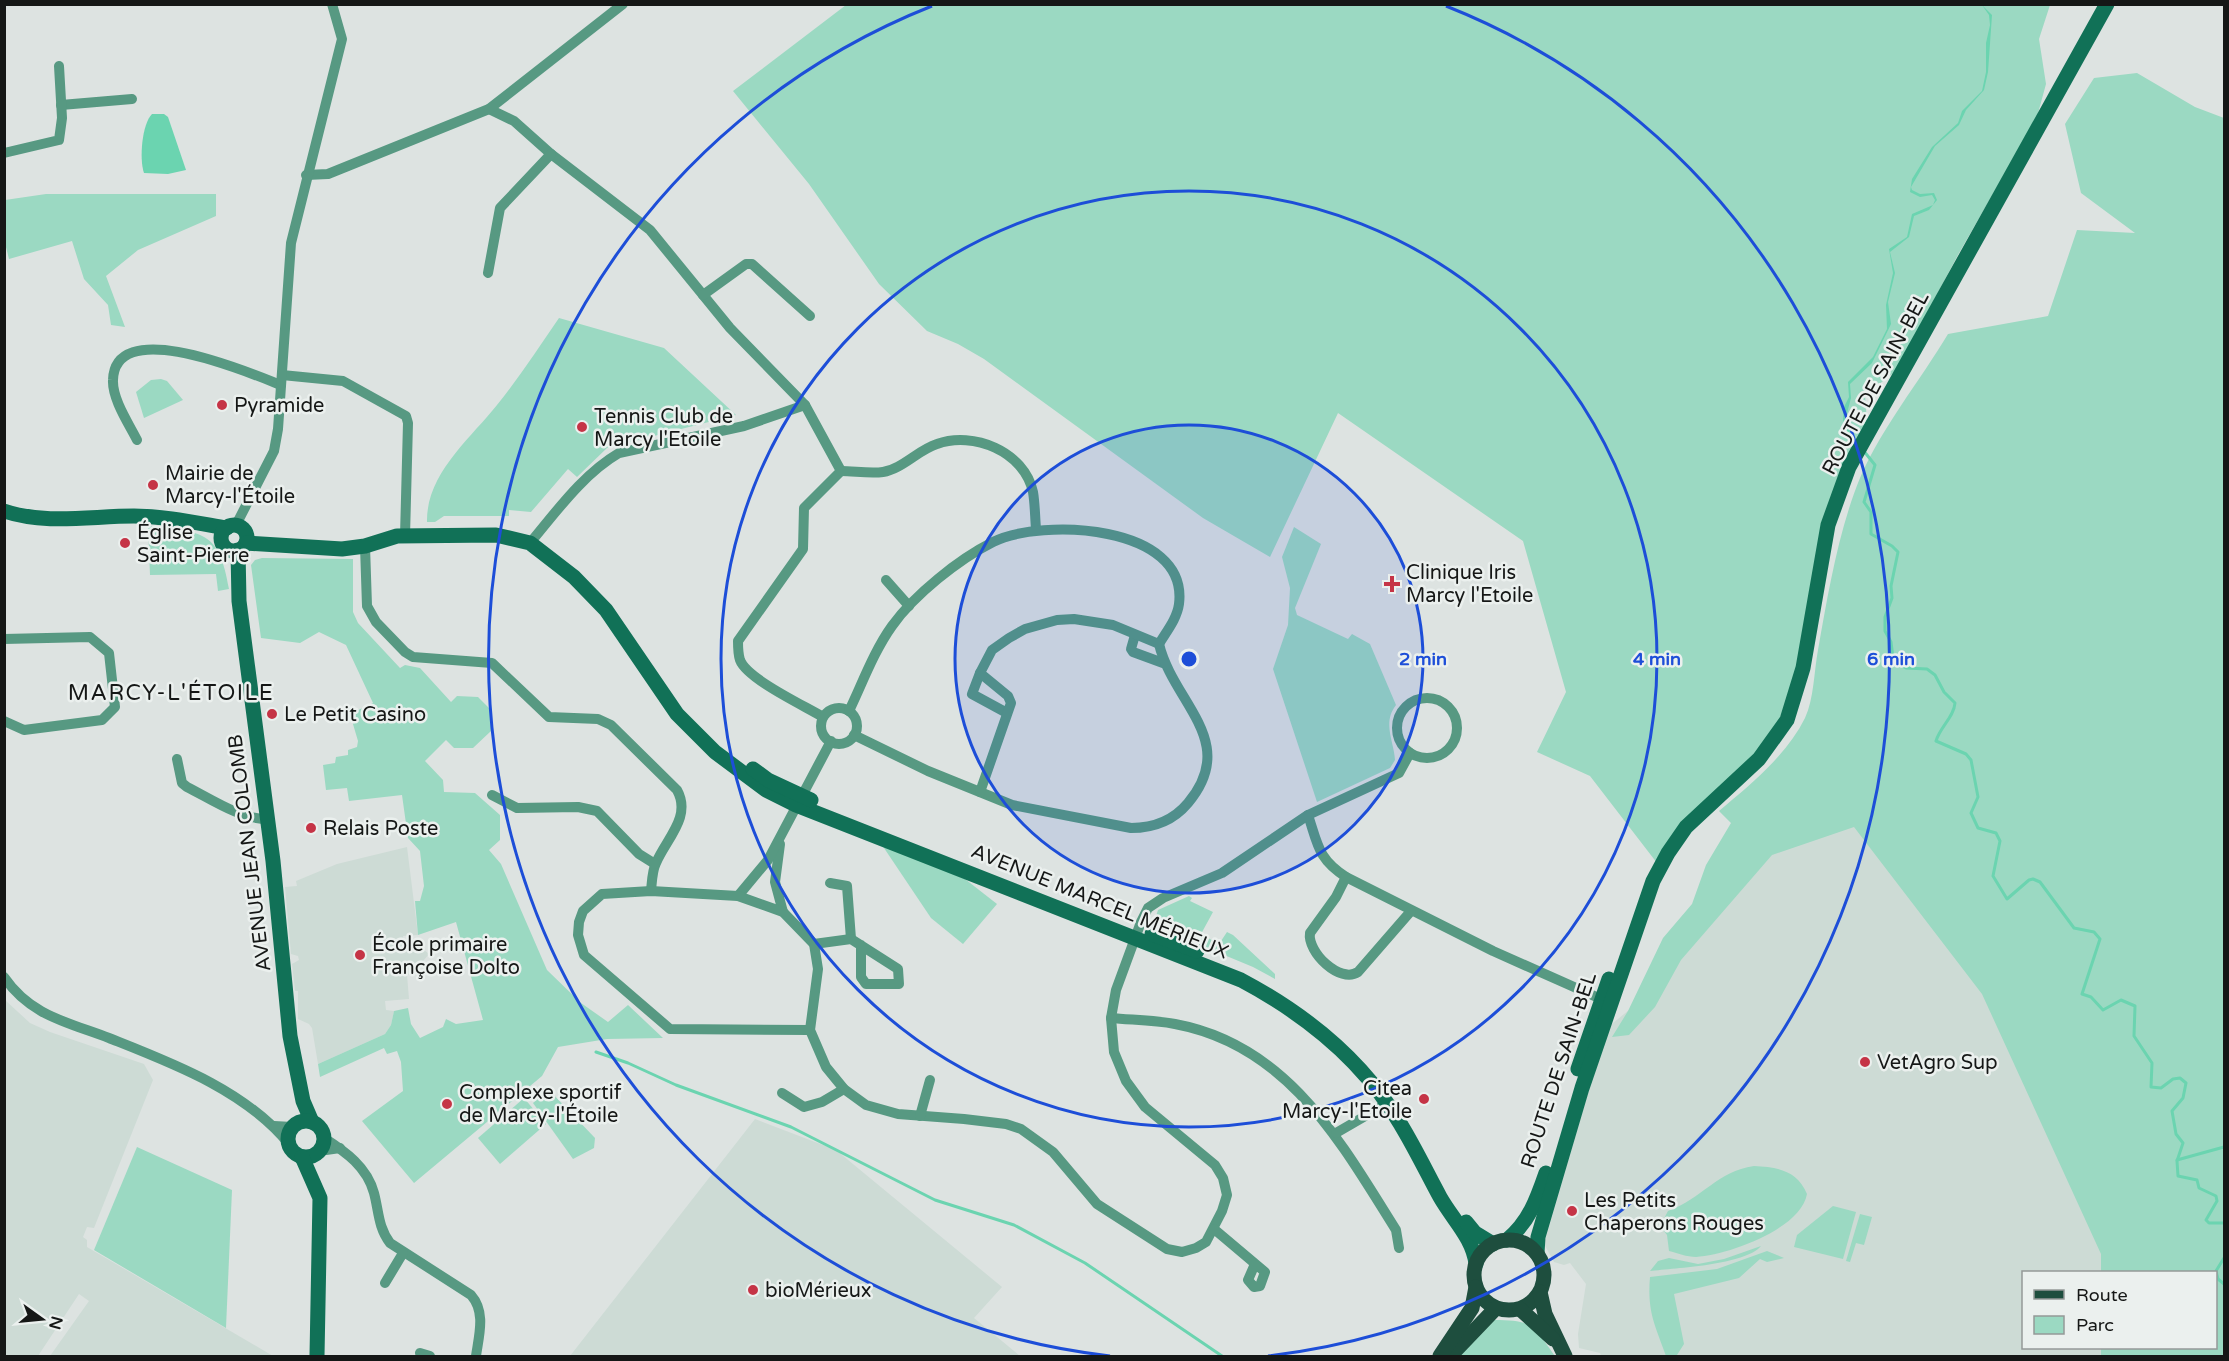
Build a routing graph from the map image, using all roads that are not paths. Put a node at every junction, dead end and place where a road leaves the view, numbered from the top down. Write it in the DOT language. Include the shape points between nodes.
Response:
graph roads {
  1 [pos="332,4"];
  2 [pos="623,4"];
  3 [pos="2107,4"];
  4 [pos="59,66"];
  5 [pos="132,99"];
  6 [pos="61,105"];
  7 [pos="489,109"];
  8 [pos="4,153"];
  9 [pos="551,154"];
  10 [pos="306,176"];
  11 [pos="488,273"];
  12 [pos="703,295"];
  13 [pos="810,316"];
  14 [pos="282,380"];
  15 [pos="805,405"];
  16 [pos="137,440"];
  17 [pos="841,471"];
  18 [pos="4,511"];
  19 [pos="1036,529"];
  20 [pos="405,536"];
  21 [pos="235,538"];
  22 [pos="530,543"];
  23 [pos="365,546"];
  24 [pos="886,580"];
  25 [pos="909,606"];
  26 [pos="1135,634"];
  27 [pos="4,639"];
  28 [pos="1159,644"];
  29 [pos="1163,663"];
  30 [pos="980,674"];
  31 [pos="849,711"];
  32 [pos="1007,712"];
  33 [pos="823,717"];
  34 [pos="4,721"];
  35 [pos="854,735"];
  36 [pos="831,741"];
  37 [pos="1410,753"];
  38 [pos="177,759"];
  39 [pos="980,792"];
  40 [pos="492,795"];
  41 [pos="799,800"];
  42 [pos="1308,815"];
  43 [pos="267,819"];
  44 [pos="782,832"];
  45 [pos="655,864"];
  46 [pos="1346,877"];
  47 [pos="830,883"];
  48 [pos="651,891"];
  49 [pos="738,896"];
  50 [pos="1642,908"];
  51 [pos="1411,911"];
  52 [pos="783,912"];
  53 [pos="1139,933"];
  54 [pos="851,939"];
  55 [pos="814,944"];
  56 [pos="861,945"];
  57 [pos="4,977"];
  58 [pos="1601,999"];
  59 [pos="1111,1017"];
  60 [pos="810,1030"];
  61 [pos="1595,1050"];
  62 [pos="930,1080"];
  63 [pos="844,1089"];
  64 [pos="782,1094"];
  65 [pos="303,1101"];
  66 [pos="1386,1104"];
  67 [pos="920,1116"];
  68 [pos="312,1122"];
  69 [pos="274,1126"];
  70 [pos="294,1126"];
  71 [pos="1336,1133"];
  72 [pos="288,1144"];
  73 [pos="315,1150"];
  74 [pos="1215,1229"];
  75 [pos="1500,1242"];
  76 [pos="1399,1248"];
  77 [pos="403,1253"];
  78 [pos="1537,1253"];
  79 [pos="1255,1264"];
  80 [pos="1476,1264"];
  81 [pos="385,1283"];
  82 [pos="1476,1287"];
  83 [pos="1540,1292"];
  84 [pos="1496,1308"];
  85 [pos="1520,1309"];
  86 [pos="1556,1341"];
  87 [pos="317,1356"];
  88 [pos="476,1356"];
  89 [pos="1440,1356"];
  90 [pos="1450,1356"];
  91 [pos="1564,1356"];
  1 -- 10 [label="street" via="342,39"];
  2 -- 7 [label="street"];
  3 -- 50 [label="main road, ROUTE DE SAIN-BEL" via="1849,467 1828,525 1803,668 1787,720 1759,759 1686,827 1668,853"];
  4 -- 6 [label="street"];
  5 -- 6 [label="street"];
  6 -- 8 [label="street" via="58,140"];
  7 -- 9 [label="street" via="514,122"];
  7 -- 10 [label="street" via="328,174"];
  9 -- 11 [label="street" via="500,207"];
  9 -- 12 [label="street" via="650,230"];
  10 -- 14 [label="street" via="291,243"];
  12 -- 13 [label="street" via="746,264 752,264"];
  12 -- 15 [label="street"];
  14 -- 16 [label="street" via="161,348 129,355 112,380"];
  14 -- 20 [label="street" via="343,381 406,416"];
  14 -- 21 [label="street" via="274,451"];
  15 -- 17 [label="street"];
  15 -- 22 [label="street" via="744,426 619,453 604,462"];
  17 -- 19 [label="street" via="884,472 927,448 954,439 986,443 1000,450 1026,476 1033,491"];
  17 -- 33 [label="street" via="804,508 803,549 738,641 741,662 747,669"];
  18 -- 21 [label="main road, AVENUE MARCEL MÉRIEUX" via="22,517 53,519 136,516 199,524"];
  19 -- 25 [label="street" via="1013,534 978,550"];
  19 -- 28 [label="street" via="1100,531 1141,544 1166,562 1179,602 1176,616"];
  20 -- 22 [label="main road, AVENUE MARCEL MÉRIEUX" via="496,535"];
  20 -- 23 [label="main road, AVENUE MARCEL MÉRIEUX"];
  21 -- 23 [label="main road, AVENUE MARCEL MÉRIEUX" via="342,549"];
  21 -- 43 [label="main road, AVENUE JEAN COLOMB" via="230,570 239,600"];
  22 -- 41 [label="main road, AVENUE MARCEL MÉRIEUX" via="574,577 606,610 639,656 653,666 720,747"];
  23 -- 45 [label="street" via="370,615 405,652 424,660 492,663 549,717 598,719 611,725 677,790 681,816"];
  24 -- 25 [label="street"];
  25 -- 31 [label="street" via="891,627"];
  26 -- 28 [label="street"];
  26 -- 29 [label="street" via="1133,652"];
  26 -- 30 [label="street" via="1113,625 1074,619 1040,624 992,650"];
  27 -- 34 [label="street" via="90,638 109,653 115,707 102,720 24,730"];
  28 -- 29 [label="street"];
  29 -- 39 [label="street" via="1200,724 1208,758 1196,793 1168,820 1148,828 1131,828 1037,811"];
  30 -- 32 [label="street" via="1008,696 1011,703"];
  30 -- 32 [label="street" via="972,694"];
  31 -- 33 [label="street" via="835,708"];
  31 -- 35 [label="street" via="856,723"];
  32 -- 39 [label="street"];
  33 -- 36 [label="street" via="822,732"];
  35 -- 36 [label="street" via="845,742"];
  35 -- 39 [label="street" via="913,765"];
  36 -- 41 [label="street"];
  37 -- 37 [label="street" via="1434,758 1455,741 1456,718 1443,702 1421,698 1402,711 1397,729 1399,739"];
  37 -- 42 [label="street" via="1399,773"];
  38 -- 43 [label="street" via="182,783 187,787 239,813"];
  40 -- 45 [label="street" via="517,808 578,807 597,811 639,854"];
  41 -- 44 [label="street"];
  41 -- 53 [label="main road, AVENUE MARCEL MÉRIEUX"];
  42 -- 46 [label="street" via="1323,858"];
  42 -- 53 [label="street" via="1222,873 1148,908"];
  43 -- 65 [label="main road, AVENUE JEAN COLOMB" via="290,1036"];
  44 -- 49 [label="street" via="768,860"];
  44 -- 52 [label="street" via="775,882"];
  45 -- 48 [label="street"];
  46 -- 51 [label="street"];
  46 -- 51 [label="street" via="1309,940 1339,974 1349,976 1358,972"];
  47 -- 54 [label="street" via="847,886"];
  48 -- 49 [label="street"];
  48 -- 60 [label="street" via="602,894 593,901 579,922 584,955 670,1029"];
  49 -- 52 [label="street"];
  50 -- 58 [label="main road, ROUTE DE SAIN-BEL"];
  50 -- 61 [label="main road, ROUTE DE SAIN-BEL"];
  51 -- 58 [label="street"];
  52 -- 55 [label="street"];
  53 -- 59 [label="street" via="1116,990"];
  53 -- 66 [label="main road, AVENUE MARCEL MÉRIEUX" via="1241,980 1303,1017 1359,1068"];
  53 -- 75 [label="main road, AVENUE MARCEL MÉRIEUX" via="1246,972 1280,991 1323,1024 1364,1060 1410,1121 1461,1215 1475,1233"];
  54 -- 55 [label="street"];
  54 -- 56 [label="street"];
  55 -- 60 [label="street" via="818,969"];
  56 -- 56 [label="street" via="898,969 899,984 866,984 861,977"];
  57 -- 69 [label="street" via="38,1011 173,1064 220,1089"];
  58 -- 61 [label="street" via="1605,1004 1591,1044"];
  58 -- 75 [label="main road, ROUTE DE SAIN-BEL" via="1538,1194 1522,1228"];
  59 -- 71 [label="street" via="1175,1024 1240,1048 1290,1082"];
  59 -- 74 [label="street" via="1114,1052 1125,1081 1145,1107 1215,1165 1223,1178 1227,1195"];
  60 -- 63 [label="street" via="826,1067"];
  61 -- 78 [label="main road, ROUTE DE SAIN-BEL" via="1552,1184"];
  62 -- 67 [label="street"];
  63 -- 64 [label="street" via="804,1107"];
  63 -- 67 [label="street" via="866,1105"];
  65 -- 68 [label="main road, AVENUE JEAN COLOMB"];
  65 -- 70 [label="main road, AVENUE JEAN COLOMB"];
  66 -- 71 [label="street"];
  66 -- 80 [label="main road, AVENUE MARCEL MÉRIEUX" via="1454,1222 1474,1248"];
  67 -- 74 [label="street" via="1006,1124 1021,1129 1053,1152 1096,1204 1167,1249 1182,1252 1196,1248"];
  68 -- 70 [label="main road"];
  68 -- 73 [label="main road, AVENUE JEAN COLOMB" via="321,1128"];
  69 -- 70 [label="street"];
  69 -- 72 [label="street"];
  70 -- 72 [label="main road, AVENUE JEAN COLOMB"];
  71 -- 76 [label="street" via="1396,1230"];
  72 -- 73 [label="main road"];
  73 -- 77 [label="street" via="340,1148 350,1154 372,1188 382,1231"];
  73 -- 87 [label="main road" via="314,1180 321,1219"];
  74 -- 79 [label="street"];
  75 -- 78 [label="main road" via="1518,1241"];
  75 -- 80 [label="main road" via="1480,1256"];
  77 -- 81 [label="street"];
  77 -- 88 [label="street" via="478,1303 481,1315"];
  78 -- 83 [label="main road" via="1545,1275"];
  80 -- 82 [label="main road"];
  82 -- 84 [label="main road"];
  82 -- 89 [label="main road" via="1472,1308"];
  83 -- 85 [label="main road"];
  83 -- 86 [label="main road"];
  84 -- 85 [label="main road"];
  84 -- 90 [label="main road"];
  85 -- 86 [label="main road"];
  86 -- 91 [label="main road"];
}
